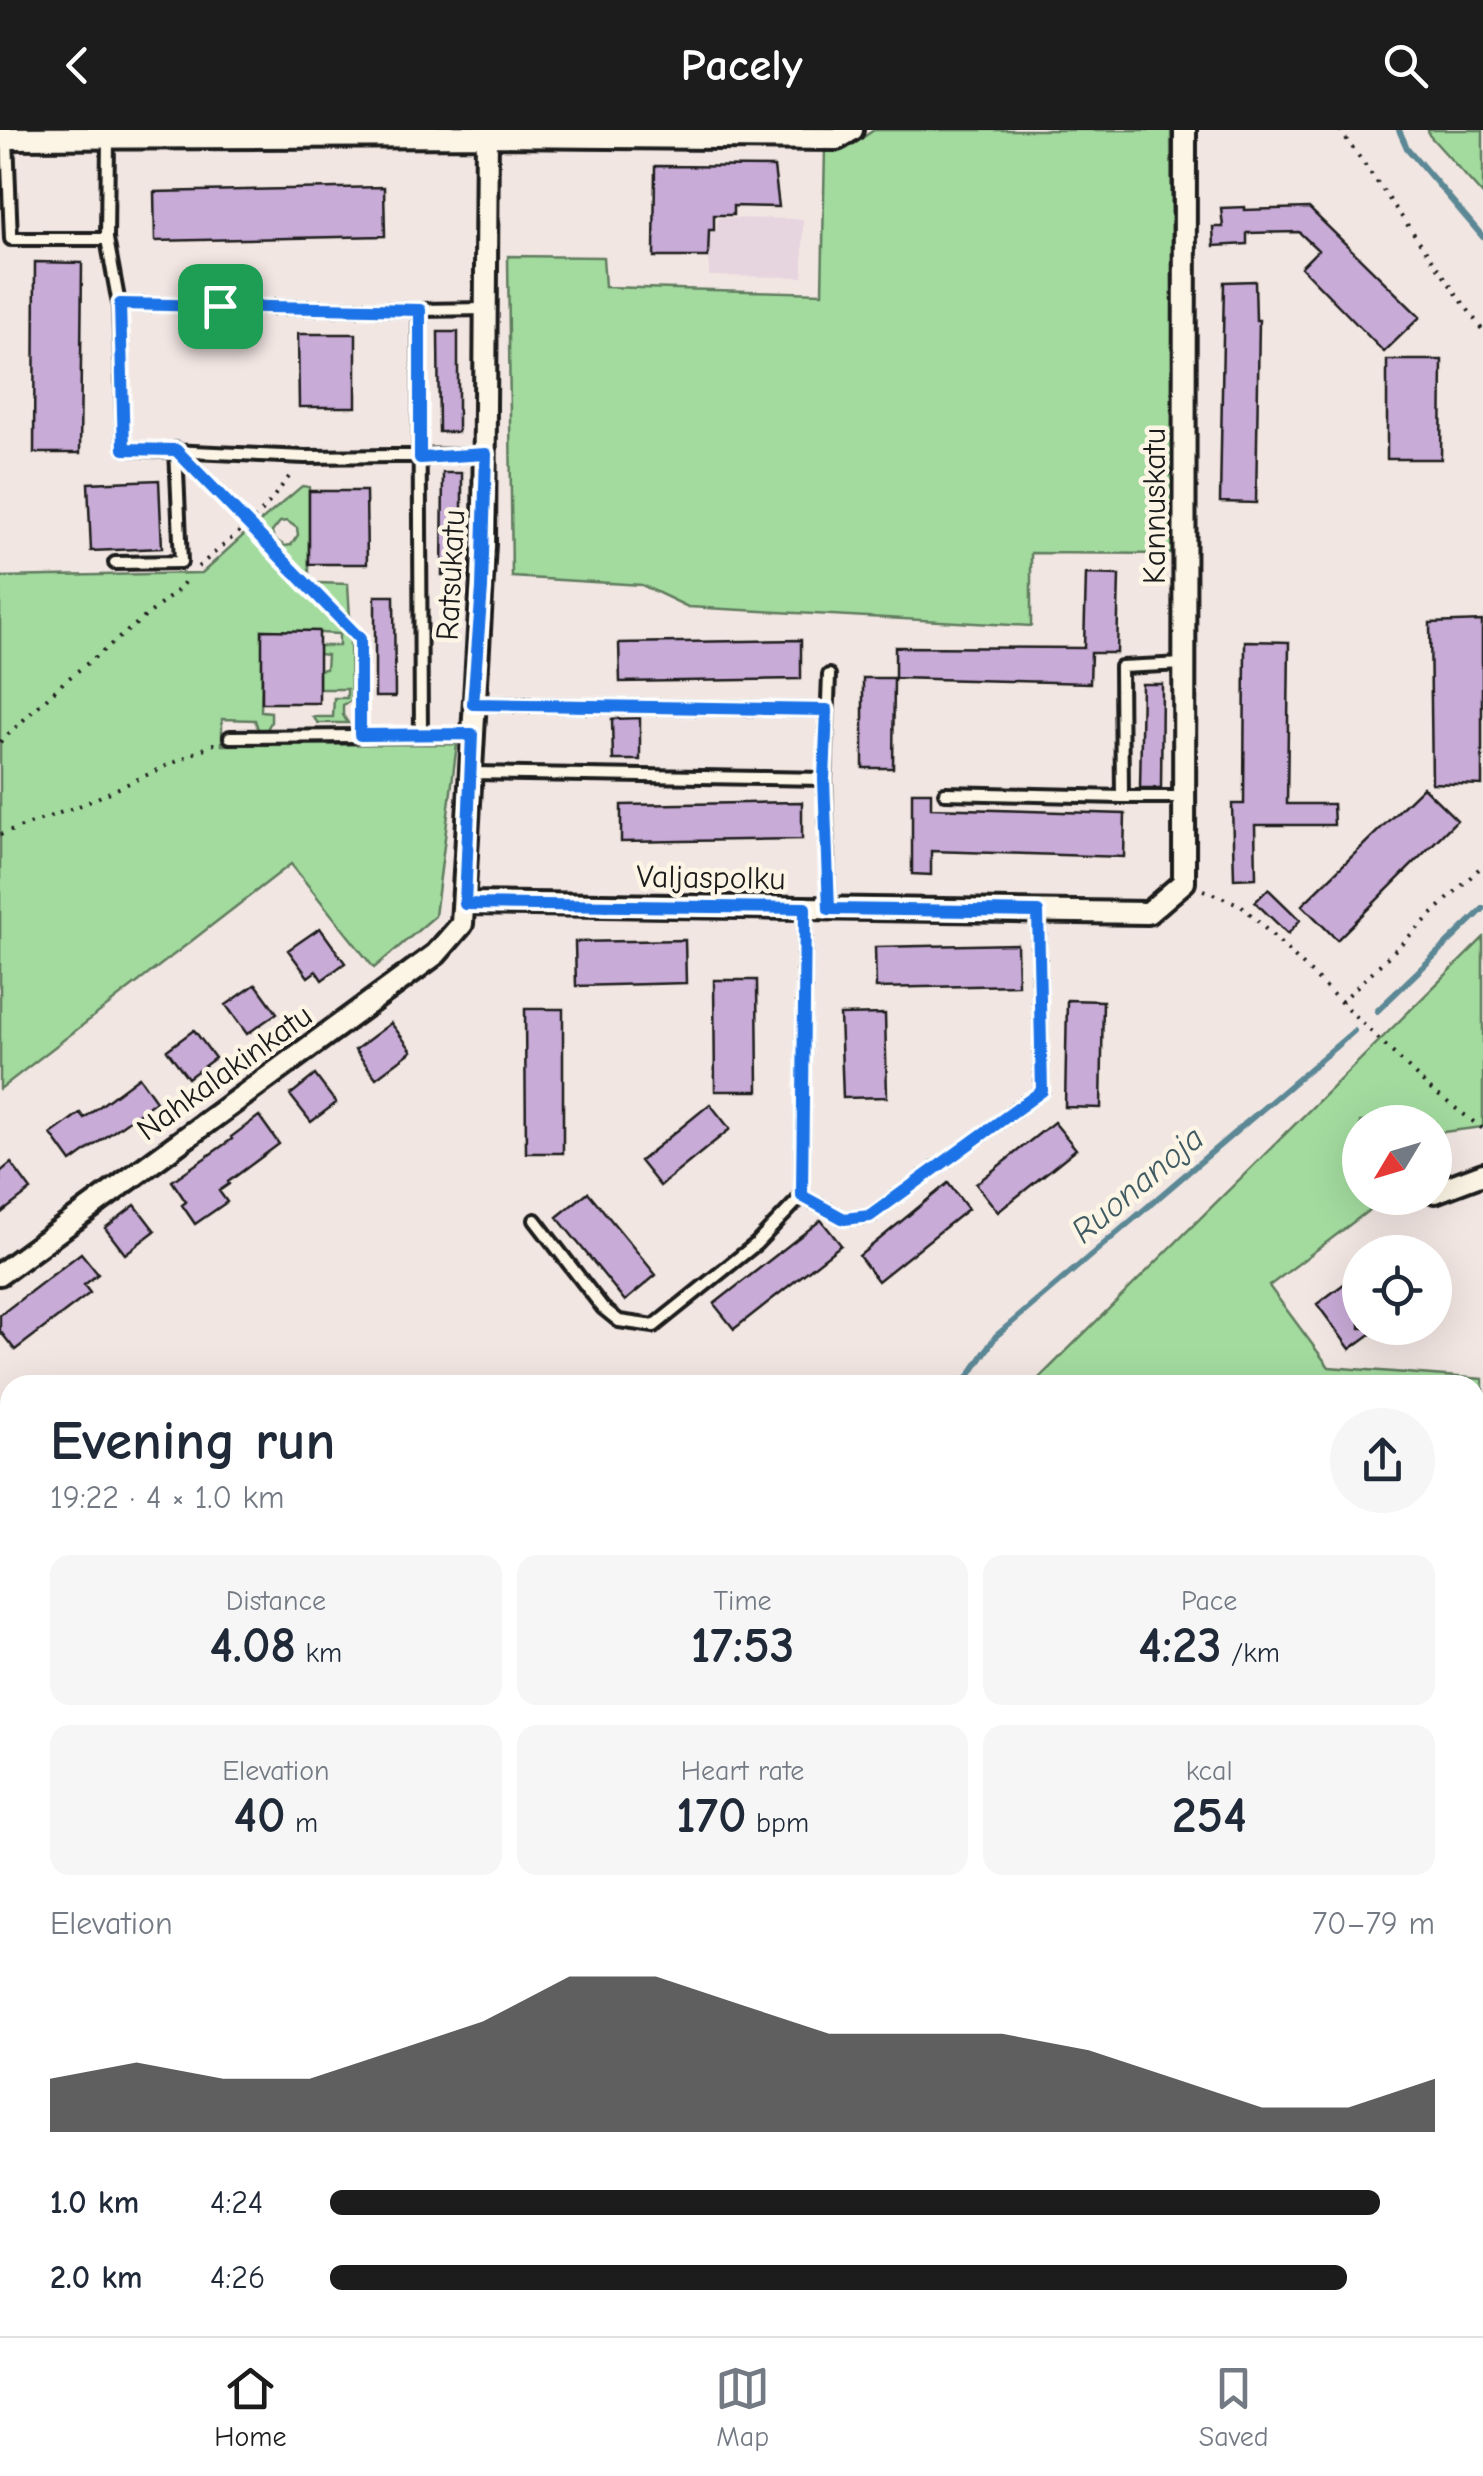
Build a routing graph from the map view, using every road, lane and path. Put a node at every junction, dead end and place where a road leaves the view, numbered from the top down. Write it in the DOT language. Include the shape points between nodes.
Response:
graph roads {
  1 [pos="852,130"];
  2 [pos="1185,130"];
  3 [pos="1340,130"];
  4 [pos="487,133"];
  5 [pos="108,137"];
  6 [pos="4,138"];
  7 [pos="106,239"];
  8 [pos="120,304"];
  9 [pos="487,309"];
  10 [pos="420,310"];
  11 [pos="1483,331"];
  12 [pos="176,450"];
  13 [pos="486,454"];
  14 [pos="305,457"];
  15 [pos="420,458"];
  16 [pos="246,525"];
  17 [pos="116,563"];
  18 [pos="1184,664"];
  19 [pos="829,675"];
  20 [pos="473,704"];
  21 [pos="827,710"];
  22 [pos="421,734"];
  23 [pos="472,734"];
  24 [pos="360,735"];
  25 [pos="230,737"];
  26 [pos="0,742"];
  27 [pos="471,773"];
  28 [pos="824,779"];
  29 [pos="946,793"];
  30 [pos="1122,796"];
  31 [pos="1184,797"];
  32 [pos="0,835"];
  33 [pos="1483,865"];
  34 [pos="1184,882"];
  35 [pos="465,904"];
  36 [pos="805,908"];
  37 [pos="829,909"];
  38 [pos="1038,912"];
  39 [pos="1340,1002"];
  40 [pos="1483,1129"];
  41 [pos="1483,1174"];
  42 [pos="1452,1186"];
  43 [pos="802,1196"];
  44 [pos="535,1220"];
  45 [pos="0,1274"];
  1 -- 4 [label="street" via="837,139"];
  2 -- 18 [label="street, Kannuskatu"];
  3 -- 11 [label="path"];
  4 -- 5 [label="street"];
  4 -- 9 [label="street, Ratsukatu"];
  5 -- 6 [label="street"];
  5 -- 7 [label="lane"];
  6 -- 7 [label="lane" via="10,239"];
  7 -- 8 [label="lane"];
  8 -- 10 [label="lane"];
  8 -- 12 [label="lane" via="124,449"];
  9 -- 10 [label="lane"];
  9 -- 13 [label="street, Ratsukatu"];
  10 -- 15 [label="lane"];
  12 -- 14 [label="lane"];
  12 -- 16 [label="path"];
  12 -- 17 [label="lane" via="181,562"];
  13 -- 15 [label="lane"];
  13 -- 20 [label="street, Ratsukatu"];
  14 -- 15 [label="lane"];
  14 -- 16 [label="path"];
  15 -- 22 [label="lane"];
  16 -- 24 [label="path" via="360,639"];
  16 -- 26 [label="path"];
  18 -- 30 [label="lane" via="1121,667"];
  18 -- 31 [label="street, Kannuskatu"];
  19 -- 21 [label="lane"];
  20 -- 21 [label="lane"];
  20 -- 23 [label="street, Ratsukatu"];
  21 -- 28 [label="lane"];
  22 -- 23 [label="lane"];
  22 -- 24 [label="lane"];
  23 -- 27 [label="street, Ratsukatu"];
  24 -- 25 [label="lane"];
  25 -- 32 [label="path"];
  27 -- 28 [label="lane"];
  27 -- 35 [label="street, Ratsukatu"];
  28 -- 37 [label="lane"];
  29 -- 30 [label="lane"];
  30 -- 31 [label="lane"];
  31 -- 34 [label="street, Kannuskatu"];
  33 -- 39 [label="path"];
  34 -- 38 [label="street, Valjaspolku" via="1148,914"];
  34 -- 39 [label="path" via="1241,906"];
  35 -- 36 [label="street, Valjaspolku"];
  35 -- 45 [label="street, Nahkalakinkatu" via="462,924 436,954"];
  36 -- 37 [label="street, Valjaspolku"];
  36 -- 43 [label="lane"];
  37 -- 38 [label="street, Valjaspolku"];
  38 -- 43 [label="lane" via="1042,1091 870,1216 844,1219"];
  39 -- 40 [label="path"];
  41 -- 42 [label="street"];
  43 -- 44 [label="lane" via="756,1244 654,1326 620,1321 603,1308"];
}
